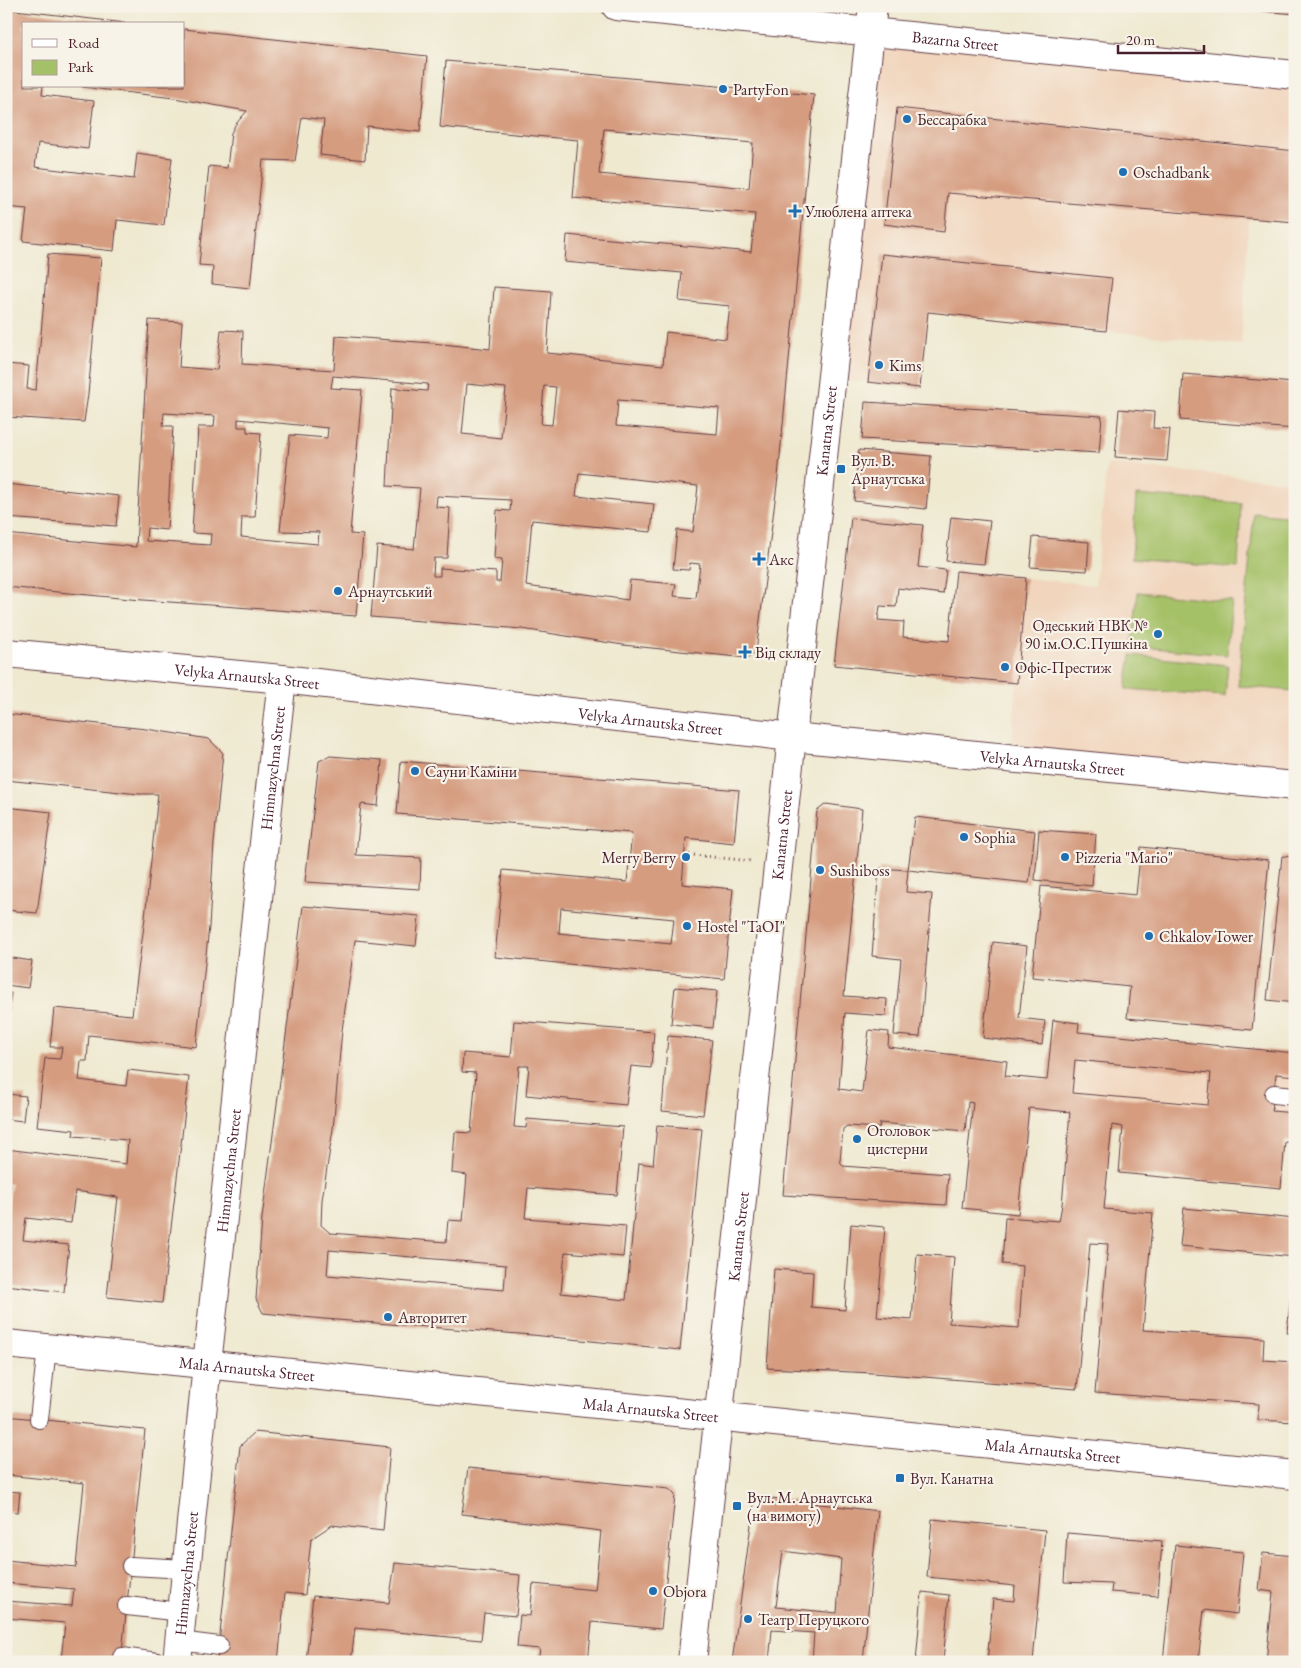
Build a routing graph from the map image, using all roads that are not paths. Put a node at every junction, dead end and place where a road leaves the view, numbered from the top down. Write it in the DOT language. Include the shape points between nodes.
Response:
graph roads {
  1 [pos="616,6"];
  2 [pos="871,19"];
  3 [pos="1295,75"];
  4 [pos="6,653"];
  5 [pos="282,679"];
  6 [pos="792,736"];
  7 [pos="1295,786"];
  8 [pos="1274,1094"];
  9 [pos="1295,1096"];
  10 [pos="6,1344"];
  11 [pos="47,1348"];
  12 [pos="207,1364"];
  13 [pos="718,1416"];
  14 [pos="39,1419"];
  15 [pos="1295,1475"];
  16 [pos="131,1566"];
  17 [pos="186,1569"];
  18 [pos="127,1606"];
  19 [pos="182,1612"];
  20 [pos="219,1646"];
  21 [pos="178,1651"];
  22 [pos="122,1657"];
  23 [pos="157,1662"];
  24 [pos="692,1662"];
  1 -- 2 [label="main road, Bazarna Street"];
  2 -- 3 [label="main road, Bazarna Street"];
  2 -- 6 [label="main road, Kanatna Street"];
  4 -- 5 [label="main road, Velyka Arnautska Street"];
  5 -- 6 [label="main road, Velyka Arnautska Street"];
  5 -- 12 [label="main road, Himnazychna Street"];
  6 -- 7 [label="main road, Velyka Arnautska Street"];
  6 -- 13 [label="main road, Kanatna Street"];
  8 -- 9 [label="lane"];
  10 -- 11 [label="main road, Mala Arnautska Street"];
  11 -- 12 [label="main road, Mala Arnautska Street"];
  11 -- 14 [label="lane"];
  12 -- 13 [label="main road, Mala Arnautska Street"];
  12 -- 17 [label="main road, Himnazychna Street"];
  13 -- 15 [label="main road, Mala Arnautska Street"];
  13 -- 24 [label="main road, Kanatna Street"];
  16 -- 17 [label="lane"];
  17 -- 19 [label="main road, Himnazychna Street"];
  18 -- 19 [label="lane"];
  19 -- 21 [label="main road, Himnazychna Street"];
  20 -- 21 [label="lane"];
  22 -- 23 [label="lane"];
}
